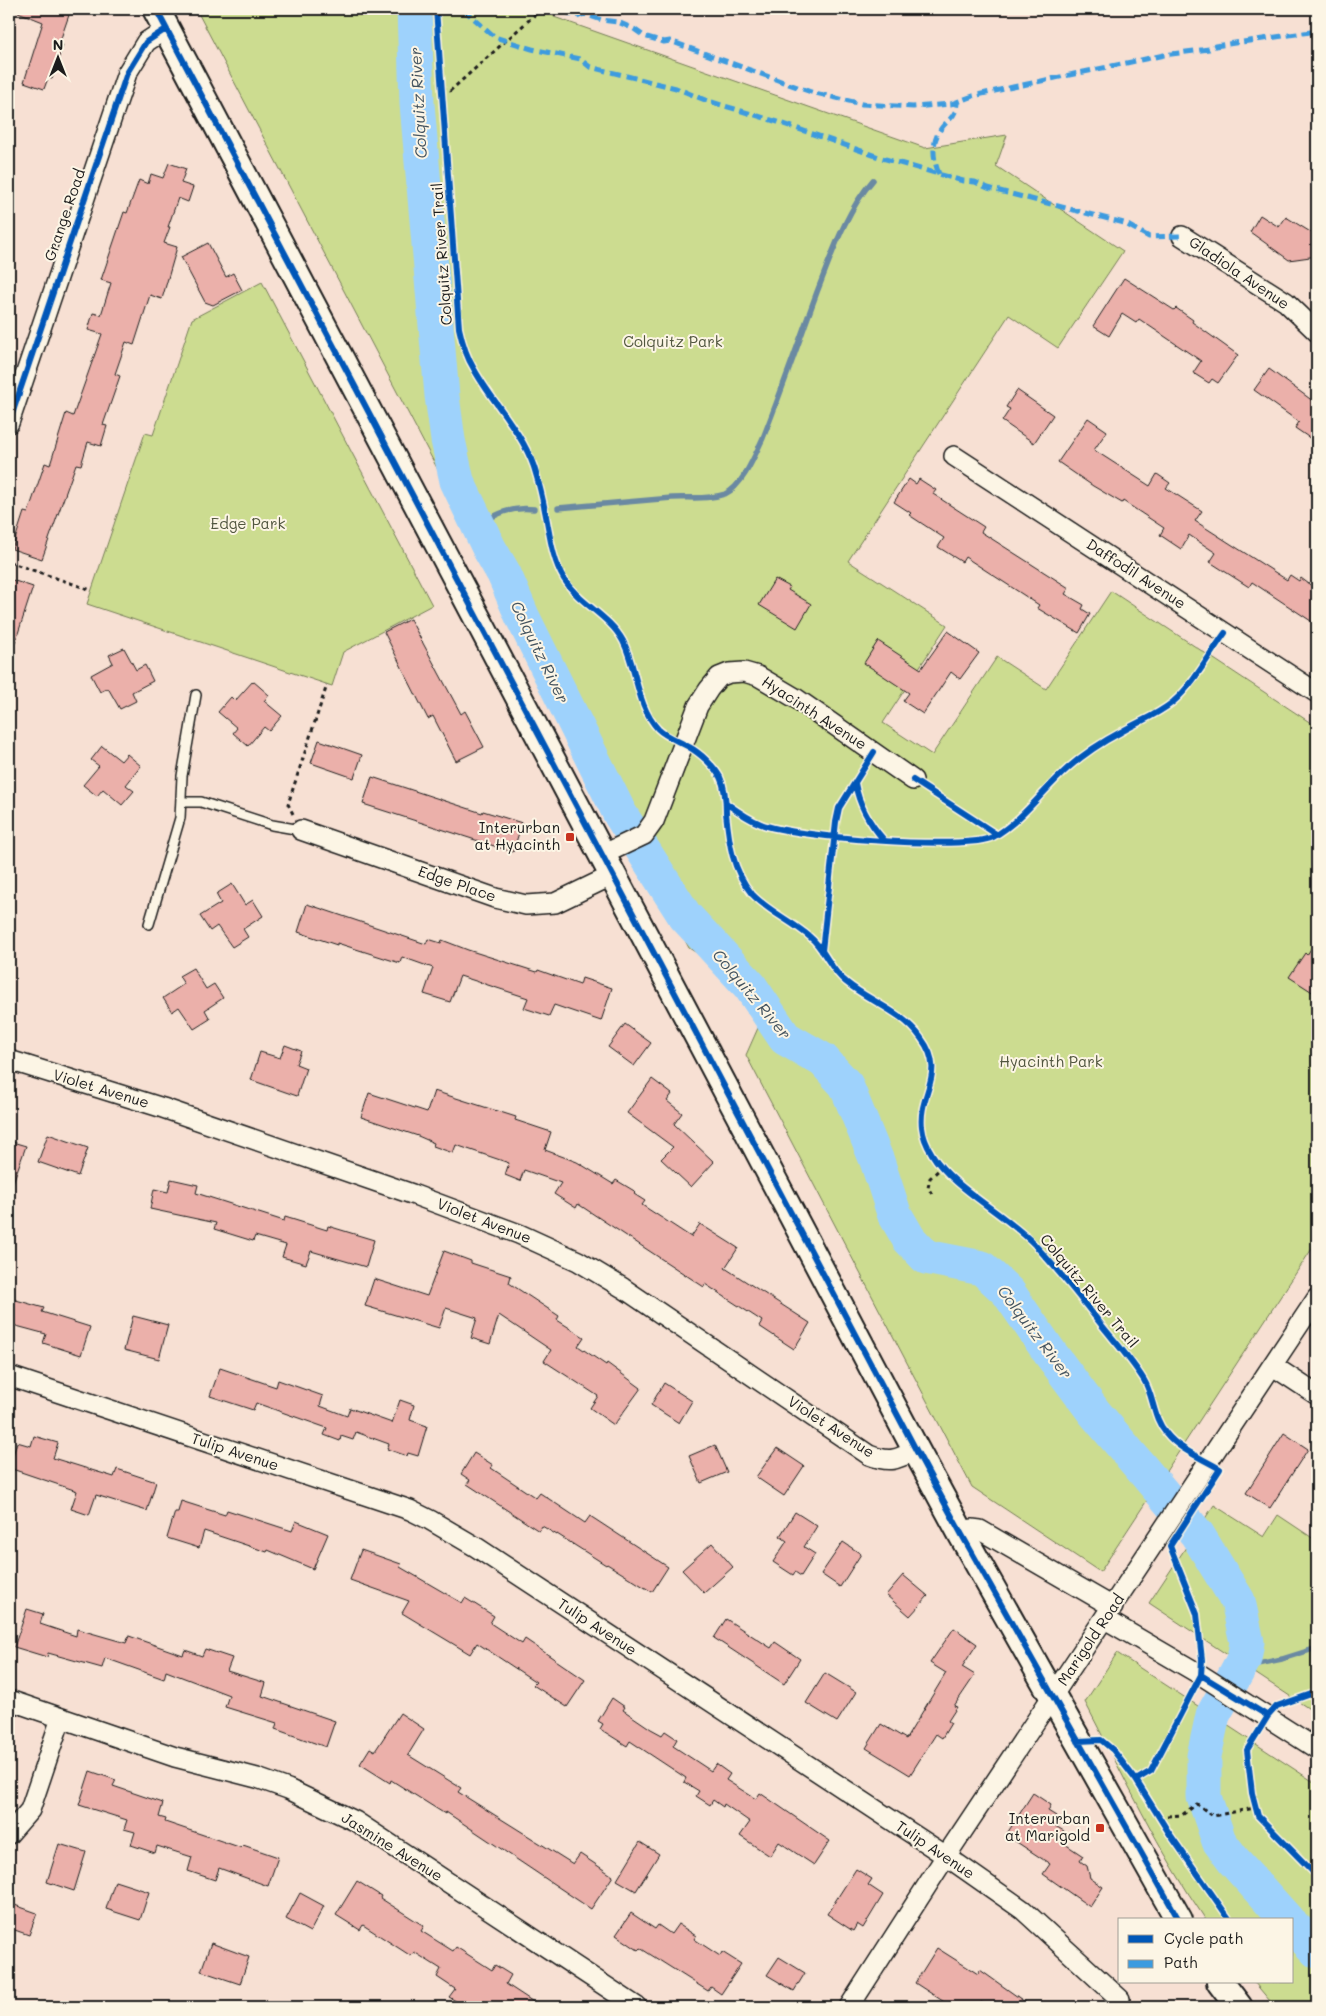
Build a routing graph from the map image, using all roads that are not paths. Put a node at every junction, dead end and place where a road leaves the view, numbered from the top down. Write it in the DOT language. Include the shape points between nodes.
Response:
graph roads {
  1 [pos="161,19"];
  2 [pos="1182,236"];
  3 [pos="1317,332"];
  4 [pos="9,424"];
  5 [pos="954,456"];
  6 [pos="1317,693"];
  7 [pos="196,695"];
  8 [pos="914,780"];
  9 [pos="181,802"];
  10 [pos="301,830"];
  11 [pos="608,865"];
  12 [pos="149,924"];
  13 [pos="9,1060"];
  14 [pos="1317,1298"];
  15 [pos="1273,1366"];
  16 [pos="9,1376"];
  17 [pos="1317,1395"];
  18 [pos="916,1450"];
  19 [pos="962,1535"];
  20 [pos="1109,1613"];
  21 [pos="1053,1697"];
  22 [pos="9,1700"];
  23 [pos="61,1718"];
  24 [pos="1317,1749"];
  25 [pos="9,1834"];
  26 [pos="946,1856"];
  27 [pos="1178,1918"];
  28 [pos="1222,1984"];
  29 [pos="1120,1999"];
  30 [pos="637,2007"];
  31 [pos="849,2007"];
  32 [pos="1240,2007"];
  1 -- 4 [label="street, Grange Road" via="127,73"];
  1 -- 11 [label="main road"];
  2 -- 3 [label="street, Gladiola Avenue" via="1286,302"];
  5 -- 6 [label="street, Daffodil Avenue"];
  7 -- 9 [label="lane" via="182,776"];
  8 -- 11 [label="street, Hyacinth Avenue" via="774,685 744,672 729,673 719,678 698,706 654,821"];
  9 -- 10 [label="lane" via="201,802 272,825"];
  9 -- 12 [label="lane" via="180,818"];
  10 -- 11 [label="street, Edge Place" via="495,898 526,905 555,903"];
  11 -- 18 [label="main road"];
  13 -- 18 [label="street, Violet Avenue" via="190,1118 519,1234 578,1261 623,1288 869,1455 884,1460 897,1459"];
  14 -- 15 [label="street, Marigold Road"];
  15 -- 17 [label="street"];
  15 -- 20 [label="street, Marigold Road"];
  16 -- 26 [label="street, Tulip Avenue" via="401,1507 430,1520"];
  18 -- 19 [label="main road"];
  19 -- 20 [label="street" via="972,1529 980,1530"];
  19 -- 21 [label="main road"];
  20 -- 21 [label="street, Marigold Road"];
  20 -- 24 [label="street"];
  21 -- 26 [label="street, Marigold Road"];
  21 -- 27 [label="main road"];
  22 -- 23 [label="street, Jasmine Avenue"];
  23 -- 25 [label="street" via="30,1810"];
  23 -- 30 [label="street, Jasmine Avenue" via="175,1757 257,1778 355,1821"];
  26 -- 29 [label="street, Tulip Avenue" via="1023,1910"];
  26 -- 31 [label="street, Marigold Road"];
  28 -- 32 [label="main road"];
}
